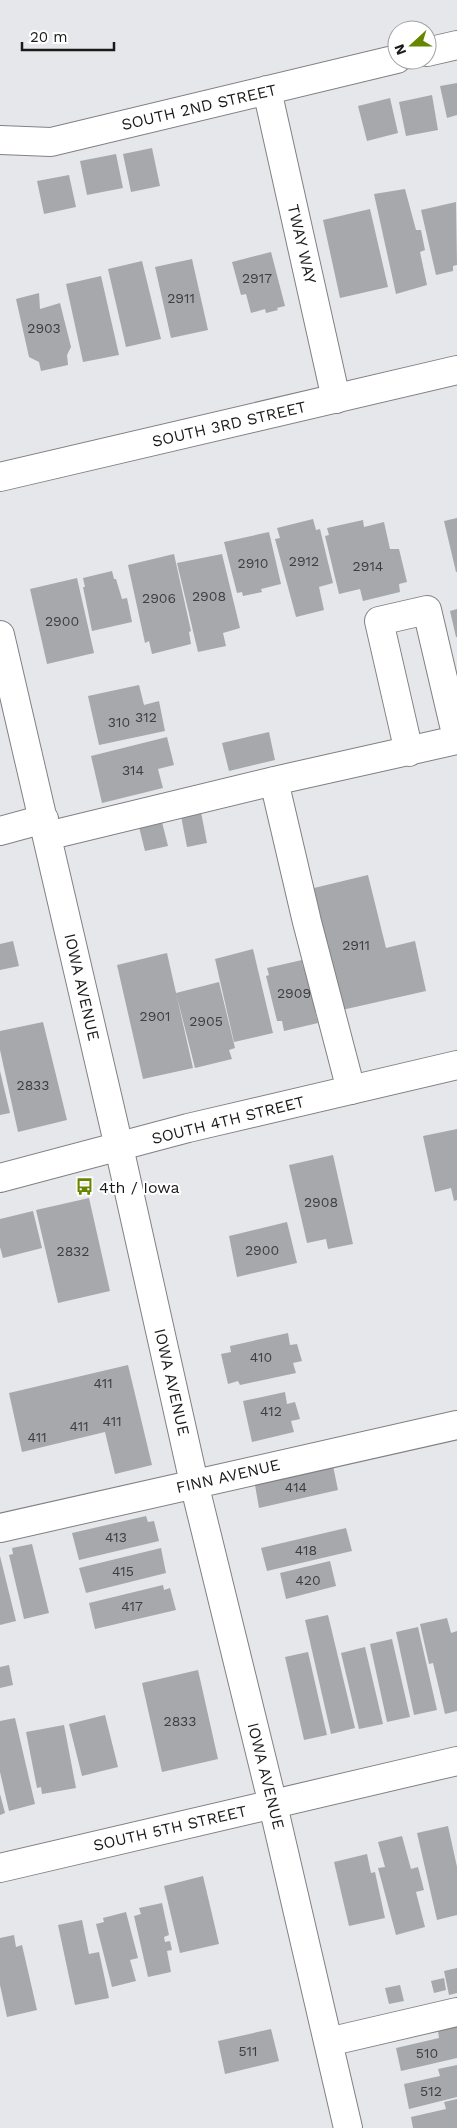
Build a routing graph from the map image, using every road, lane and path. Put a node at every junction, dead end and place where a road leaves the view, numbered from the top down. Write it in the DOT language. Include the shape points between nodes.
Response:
graph roads {
  1 [pos="457,45"];
  2 [pos="437,50"];
  3 [pos="387,61"];
  4 [pos="267,90"];
  5 [pos="0,140"];
  6 [pos="457,370"];
  7 [pos="336,398"];
  8 [pos="0,477"];
  9 [pos="0,635"];
  10 [pos="457,739"];
  11 [pos="409,752"];
  12 [pos="274,781"];
  13 [pos="45,827"];
  14 [pos="0,831"];
  15 [pos="457,1065"];
  16 [pos="351,1090"];
  17 [pos="119,1147"];
  18 [pos="0,1178"];
  19 [pos="457,1425"];
  20 [pos="194,1483"];
  21 [pos="0,1528"];
  22 [pos="457,1761"];
  23 [pos="273,1805"];
  24 [pos="0,1868"];
  25 [pos="457,2012"];
  26 [pos="328,2042"];
  27 [pos="348,2128"];
  1 -- 2 [label="street"];
  3 -- 4 [label="street, SOUTH 2ND STREET"];
  4 -- 5 [label="street, SOUTH 2ND STREET" via="51,142"];
  4 -- 7 [label="street, TWAY WAY"];
  6 -- 7 [label="street, SOUTH 3RD STREET"];
  7 -- 8 [label="street, SOUTH 3RD STREET"];
  9 -- 13 [label="street, IOWA AVENUE"];
  10 -- 11 [label="street"];
  10 -- 11 [label="street" via="427,610 379,622"];
  11 -- 12 [label="street"];
  12 -- 13 [label="street"];
  12 -- 16 [label="street" via="306,922"];
  13 -- 14 [label="street"];
  13 -- 17 [label="street, IOWA AVENUE"];
  15 -- 16 [label="street, SOUTH 4TH STREET"];
  16 -- 17 [label="street, SOUTH 4TH STREET"];
  17 -- 18 [label="street, SOUTH 4TH STREET"];
  17 -- 20 [label="street, IOWA AVENUE"];
  19 -- 20 [label="street, FINN AVENUE"];
  20 -- 21 [label="street, FINN AVENUE"];
  20 -- 23 [label="street, IOWA AVENUE"];
  22 -- 23 [label="street, SOUTH 5TH STREET"];
  23 -- 24 [label="street, SOUTH 5TH STREET"];
  23 -- 26 [label="street, IOWA AVENUE"];
  25 -- 26 [label="street"];
  26 -- 27 [label="street, IOWA AVENUE"];
}
